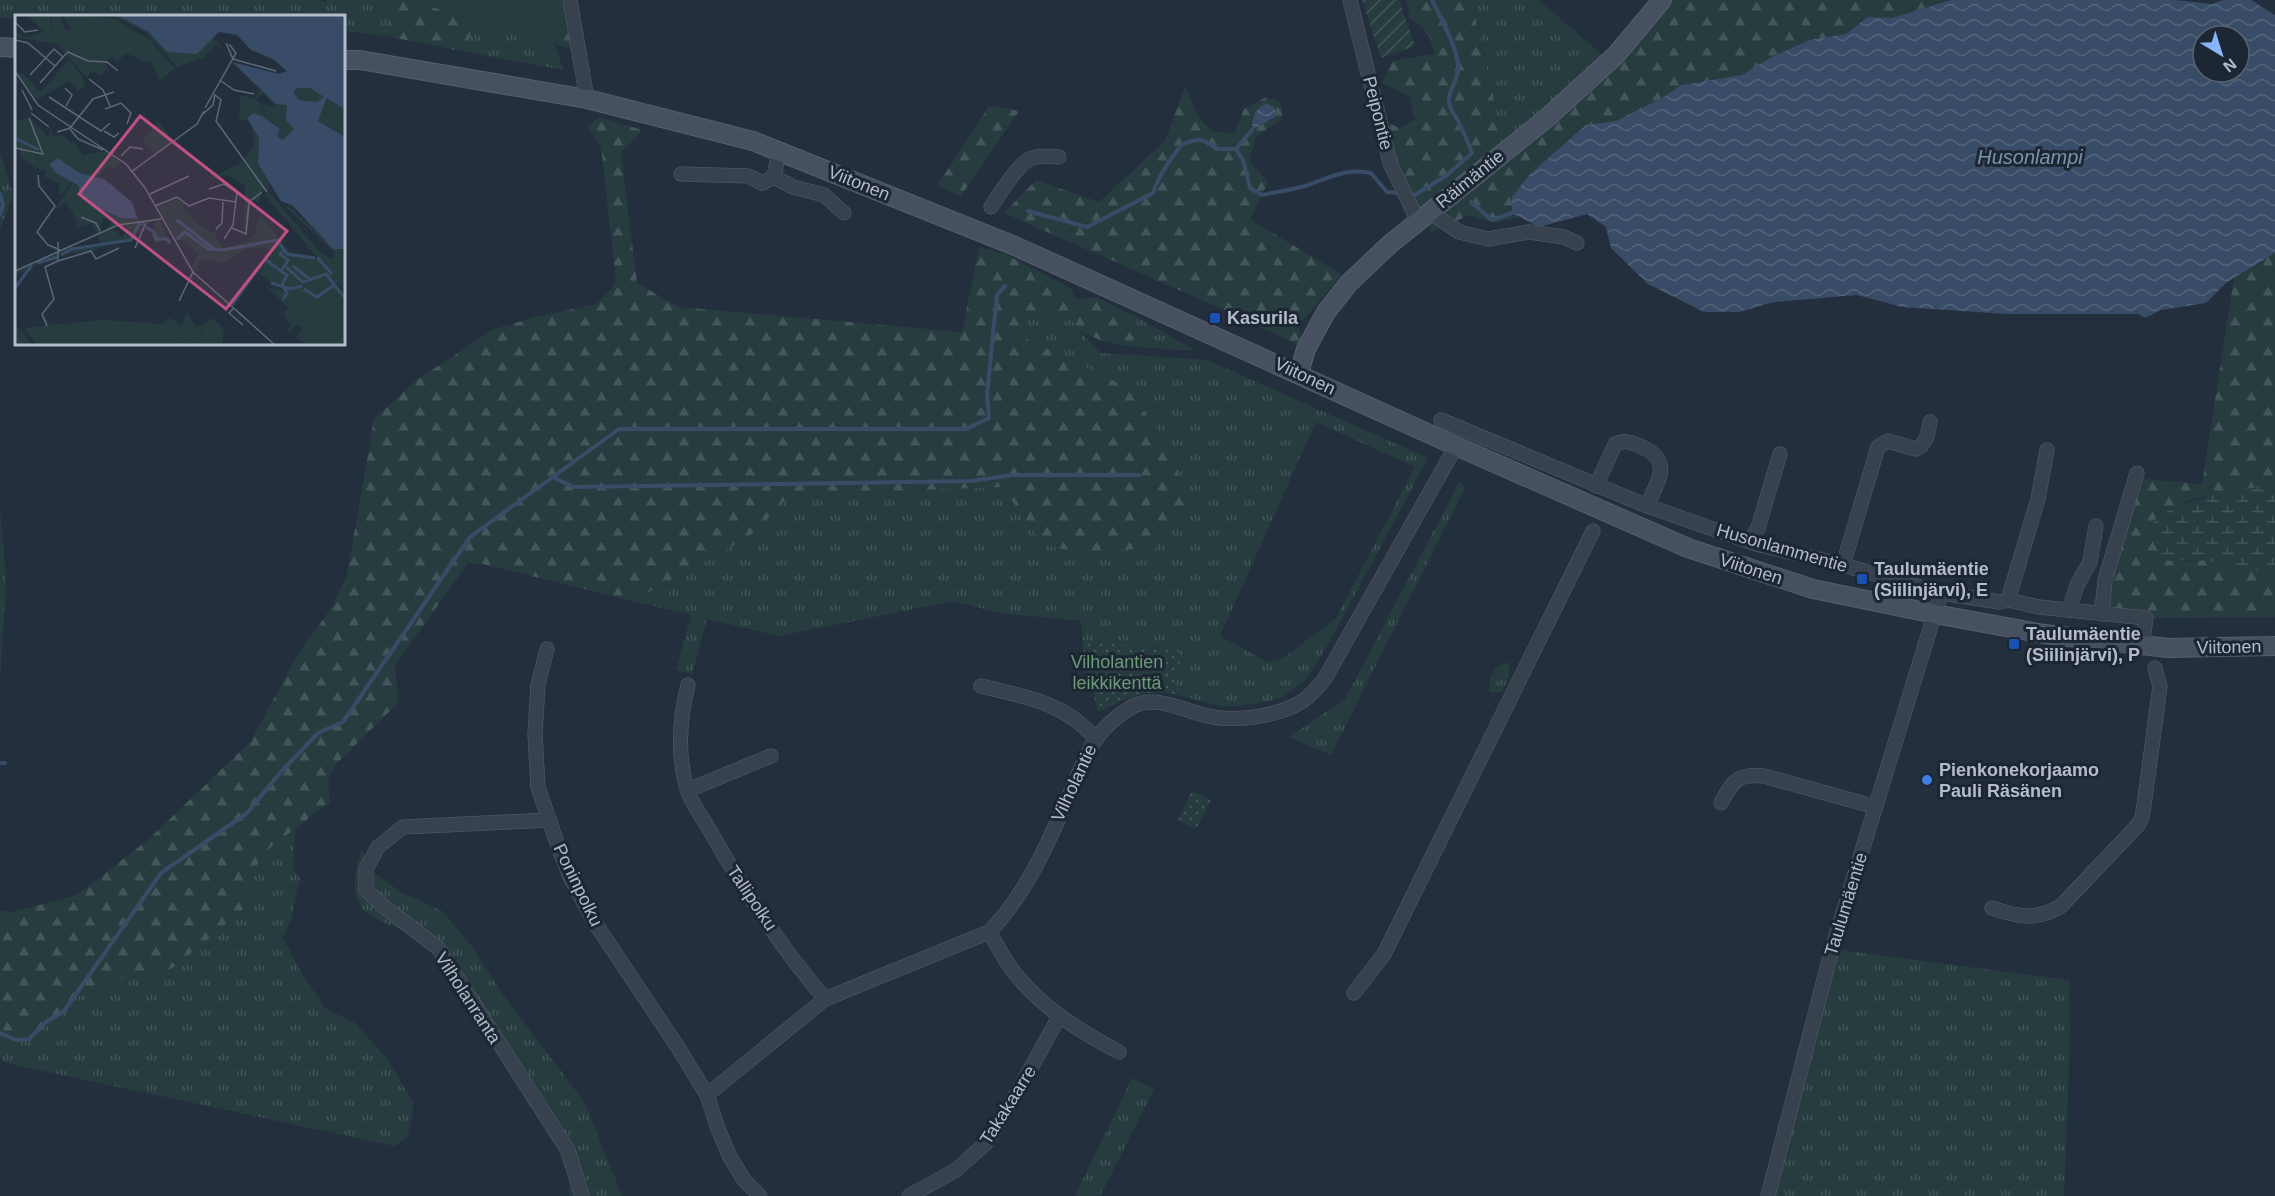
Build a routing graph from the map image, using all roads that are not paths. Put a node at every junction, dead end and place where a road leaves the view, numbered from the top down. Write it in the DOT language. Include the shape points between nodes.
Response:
graph roads {
  1 [pos="570,0"];
  2 [pos="1350,0"];
  3 [pos="1662,0"];
  4 [pos="0,47"];
  5 [pos="15,48"];
  6 [pos="345,60"];
  7 [pos="588,99"];
  8 [pos="779,151"];
  9 [pos="1059,157"];
  10 [pos="681,174"];
  11 [pos="774,177"];
  12 [pos="991,207"];
  13 [pos="844,213"];
  14 [pos="1424,216"];
  15 [pos="1577,243"];
  16 [pos="1299,373"];
  17 [pos="1441,420"];
  18 [pos="1930,422"];
  19 [pos="1456,446"];
  20 [pos="2047,450"];
  21 [pos="1780,454"];
  22 [pos="2137,473"];
  23 [pos="1596,486"];
  24 [pos="1647,506"];
  25 [pos="2096,526"];
  26 [pos="1593,531"];
  27 [pos="1749,541"];
  28 [pos="1844,565"];
  29 [pos="1941,593"];
  30 [pos="2008,600"];
  31 [pos="2069,610"];
  32 [pos="1935,614"];
  33 [pos="2103,614"];
  34 [pos="2142,646"];
  35 [pos="2275,646"];
  36 [pos="547,649"];
  37 [pos="2155,668"];
  38 [pos="688,685"];
  39 [pos="981,686"];
  40 [pos="1095,738"];
  41 [pos="771,756"];
  42 [pos="688,790"];
  43 [pos="1721,803"];
  44 [pos="1876,807"];
  45 [pos="549,820"];
  46 [pos="1992,908"];
  47 [pos="989,932"];
  48 [pos="1354,993"];
  49 [pos="825,999"];
  50 [pos="1059,1017"];
  51 [pos="1119,1052"];
  52 [pos="707,1095"];
  53 [pos="582,1196"];
  54 [pos="760,1196"];
  55 [pos="909,1196"];
  56 [pos="1768,1196"];
  1 -- 7 [label="street"];
  2 -- 14 [label="street, Peipontie" via="1390,163"];
  3 -- 14 [label="main road, Räimäntie" via="1616,55 1547,118"];
  4 -- 5 [label="main road"];
  6 -- 7 [label="main road, Viitonen"];
  7 -- 8 [label="main road, Viitonen"];
  8 -- 11 [label="street"];
  8 -- 16 [label="main road, Viitonen" via="1015,246"];
  9 -- 12 [label="street" via="1029,159"];
  10 -- 11 [label="street" via="748,177 762,183"];
  11 -- 13 [label="street" via="824,195"];
  14 -- 15 [label="street" via="1459,232 1488,239 1529,232"];
  14 -- 16 [label="main road, Räimäntie" via="1349,283 1326,312 1306,349"];
  16 -- 19 [label="main road, Viitonen"];
  17 -- 23 [label="street, Husonlammentie"];
  18 -- 28 [label="street" via="1926,442 1916,449 1888,441 1878,447"];
  19 -- 32 [label="main road, Viitonen" via="1688,548 1813,589"];
  19 -- 40 [label="street, Vilholantie" via="1323,680 1302,702 1240,720 1148,703 1132,706"];
  20 -- 30 [label="street" via="2038,499"];
  21 -- 27 [label="street" via="1758,528"];
  22 -- 33 [label="street" via="2105,580"];
  23 -- 24 [label="street, Husonlammentie"];
  23 -- 24 [label="street" via="1615,444 1631,442 1660,459 1662,467"];
  24 -- 27 [label="street, Husonlammentie"];
  25 -- 31 [label="street" via="2090,562"];
  26 -- 48 [label="street" via="1384,954"];
  27 -- 28 [label="street, Husonlammentie"];
  28 -- 29 [label="street, Husonlammentie"];
  29 -- 30 [label="street, Husonlammentie"];
  29 -- 32 [label="street, Taulumäentie"];
  30 -- 31 [label="street, Husonlammentie"];
  31 -- 33 [label="street, Husonlammentie"];
  32 -- 34 [label="main road, Viitonen"];
  32 -- 44 [label="street, Taulumäentie"];
  33 -- 34 [label="street, Husonlammentie" via="2146,618"];
  34 -- 35 [label="main road, Viitonen"];
  36 -- 45 [label="street, Poninpolku" via="538,685 535,734 538,787"];
  37 -- 46 [label="street" via="2160,686 2138,825 2061,906 2047,914 2019,917"];
  38 -- 42 [label="street, Tallipolku" via="679,739"];
  39 -- 40 [label="street" via="1058,707 1082,722"];
  40 -- 47 [label="street, Vilholantie" via="1039,858 1004,917"];
  41 -- 42 [label="street"];
  42 -- 49 [label="street, Tallipolku" via="727,861 802,972"];
  43 -- 44 [label="street" via="1735,781 1750,775"];
  44 -- 56 [label="street, Taulumäentie" via="1832,949"];
  45 -- 52 [label="street, Poninpolku" via="571,879 595,923 680,1048"];
  45 -- 53 [label="street, Vilholanranta" via="403,827 378,847 366,869 366,891 438,948 568,1150"];
  47 -- 49 [label="street, Vilholantie"];
  47 -- 50 [label="street" via="1018,977"];
  49 -- 52 [label="street, Vilholantie"];
  50 -- 51 [label="street"];
  50 -- 55 [label="street, Takakaarre" via="986,1143 956,1170"];
  52 -- 54 [label="street" via="730,1156 744,1180"];
}
